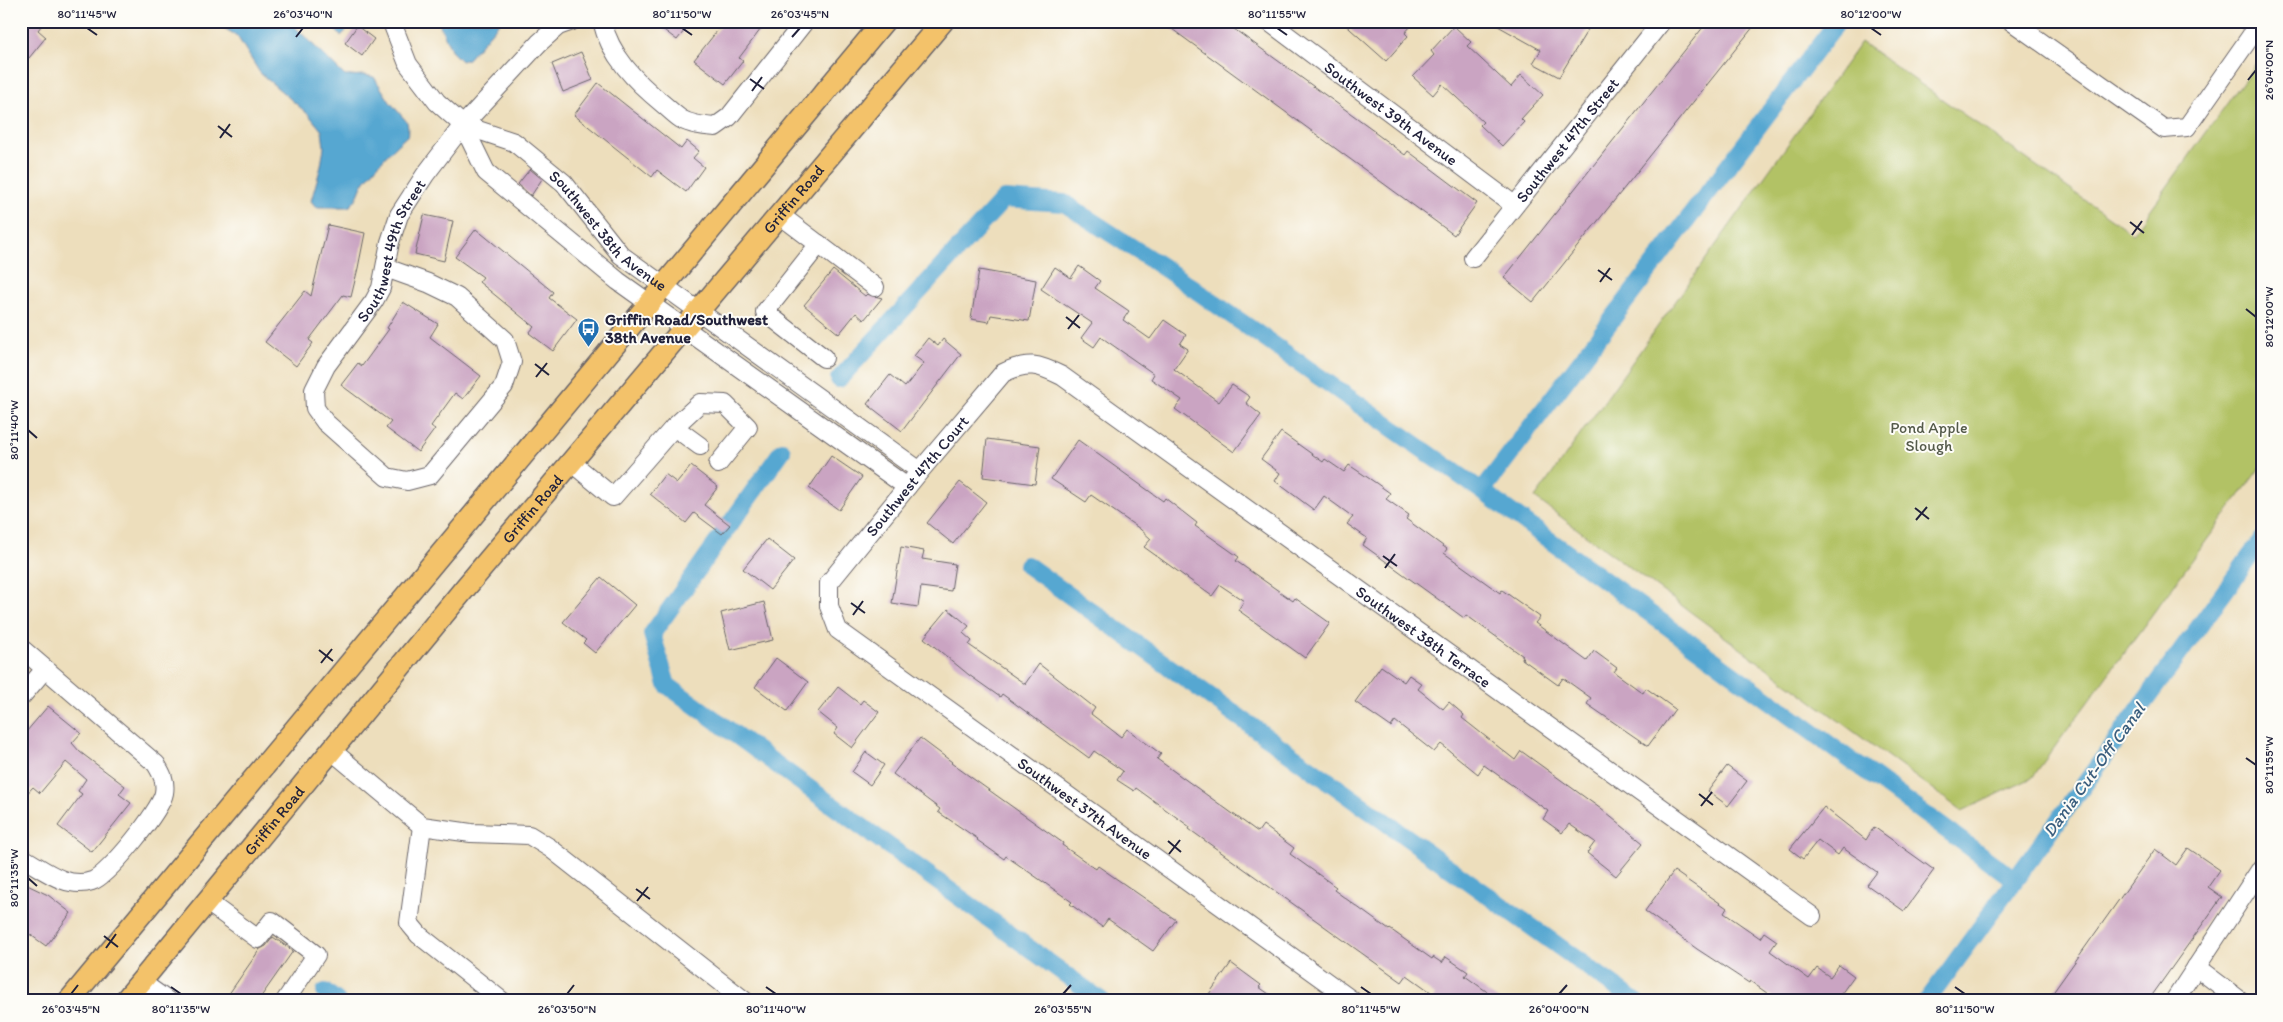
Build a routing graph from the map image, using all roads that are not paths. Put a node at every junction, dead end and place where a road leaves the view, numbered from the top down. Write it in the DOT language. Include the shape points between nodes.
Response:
graph roads {
  1 [pos="393,21"];
  2 [pos="572,21"];
  3 [pos="602,21"];
  4 [pos="805,21"];
  5 [pos="884,21"];
  6 [pos="943,21"];
  7 [pos="1268,21"];
  8 [pos="2011,21"];
  9 [pos="2252,21"];
  10 [pos="1656,23"];
  11 [pos="463,124"];
  12 [pos="1514,206"];
  13 [pos="780,215"];
  14 [pos="819,244"];
  15 [pos="1473,258"];
  16 [pos="386,268"];
  17 [pos="664,287"];
  18 [pos="875,287"];
  19 [pos="650,304"];
  20 [pos="698,312"];
  21 [pos="684,329"];
  22 [pos="824,358"];
  23 [pos="1031,364"];
  24 [pos="674,427"];
  25 [pos="700,446"];
  26 [pos="572,462"];
  27 [pos="718,464"];
  28 [pos="920,471"];
  29 [pos="907,488"];
  30 [pos="829,606"];
  31 [pos="21,648"];
  32 [pos="45,669"];
  33 [pos="21,697"];
  34 [pos="331,750"];
  35 [pos="422,826"];
  36 [pos="21,857"];
  37 [pos="2261,870"];
  38 [pos="206,901"];
  39 [pos="1812,916"];
  40 [pos="2196,967"];
  41 [pos="141,982"];
  42 [pos="69,1001"];
  43 [pos="125,1001"];
  44 [pos="168,1001"];
  45 [pos="285,1001"];
  46 [pos="502,1001"];
  47 [pos="746,1001"];
  48 [pos="1353,1001"];
  49 [pos="2174,1001"];
  50 [pos="2241,1001"];
  1 -- 11 [label="street, Southwest 38th Avenue" via="408,64 437,102"];
  2 -- 11 [label="street, Southwest 49th Street" via="558,26 539,43"];
  3 -- 4 [label="street" via="605,34 639,85 681,119 715,127 729,117"];
  5 -- 17 [label="main road"];
  6 -- 13 [label="main road, Griffin Road"];
  7 -- 12 [label="street, Southwest 39th Avenue"];
  8 -- 9 [label="street" via="2164,129 2187,127 2253,33"];
  10 -- 12 [label="street, Southwest 47th Street"];
  11 -- 16 [label="street, Southwest 49th Street" via="399,215"];
  11 -- 17 [label="street, Southwest 38th Avenue" via="514,142 564,183 621,255"];
  11 -- 19 [label="street, Southwest 38th Avenue" via="486,172"];
  12 -- 15 [label="street, Southwest 47th Street"];
  13 -- 14 [label="street"];
  13 -- 20 [label="main road, Griffin Road"];
  14 -- 18 [label="street"];
  14 -- 22 [label="street" via="765,312"];
  16 -- 16 [label="street, Southwest 49th Street" via="374,301 326,366 314,390 315,408 325,422 387,476 407,481 430,475 504,386 512,362 505,340 457,296"];
  17 -- 19 [label="main road"];
  17 -- 20 [label="street, Southwest 38th Avenue"];
  19 -- 21 [label="street, Southwest 38th Avenue"];
  19 -- 42 [label="main road"];
  20 -- 21 [label="main road, Griffin Road"];
  20 -- 28 [label="street, Southwest 38th Avenue"];
  21 -- 26 [label="main road, Griffin Road"];
  21 -- 29 [label="street, Southwest 38th Avenue"];
  23 -- 28 [label="street, Southwest 47th Court" via="1019,365 1003,373"];
  23 -- 39 [label="street, Southwest 38th Terrace" via="1062,376"];
  24 -- 25 [label="street"];
  24 -- 26 [label="street" via="613,497"];
  24 -- 27 [label="street" via="700,403 725,404 748,427"];
  26 -- 34 [label="main road, Griffin Road"];
  28 -- 29 [label="street, Southwest 47th Court"];
  29 -- 30 [label="street, Southwest 47th Court" via="830,583"];
  30 -- 48 [label="street, Southwest 37th Avenue" via="838,630"];
  31 -- 32 [label="street"];
  32 -- 33 [label="street"];
  32 -- 36 [label="street" via="156,764 164,778 164,792 159,806 106,871 93,881 58,879"];
  34 -- 35 [label="street"];
  34 -- 38 [label="main road, Griffin Road"];
  35 -- 46 [label="street" via="409,923 419,936"];
  35 -- 47 [label="street" via="471,833 529,835"];
  37 -- 40 [label="street"];
  38 -- 41 [label="main road, Griffin Road"];
  38 -- 45 [label="street" via="258,939 272,921 316,956"];
  40 -- 49 [label="street"];
  40 -- 50 [label="street"];
  41 -- 43 [label="main road, Griffin Road"];
  41 -- 44 [label="street"];
}
